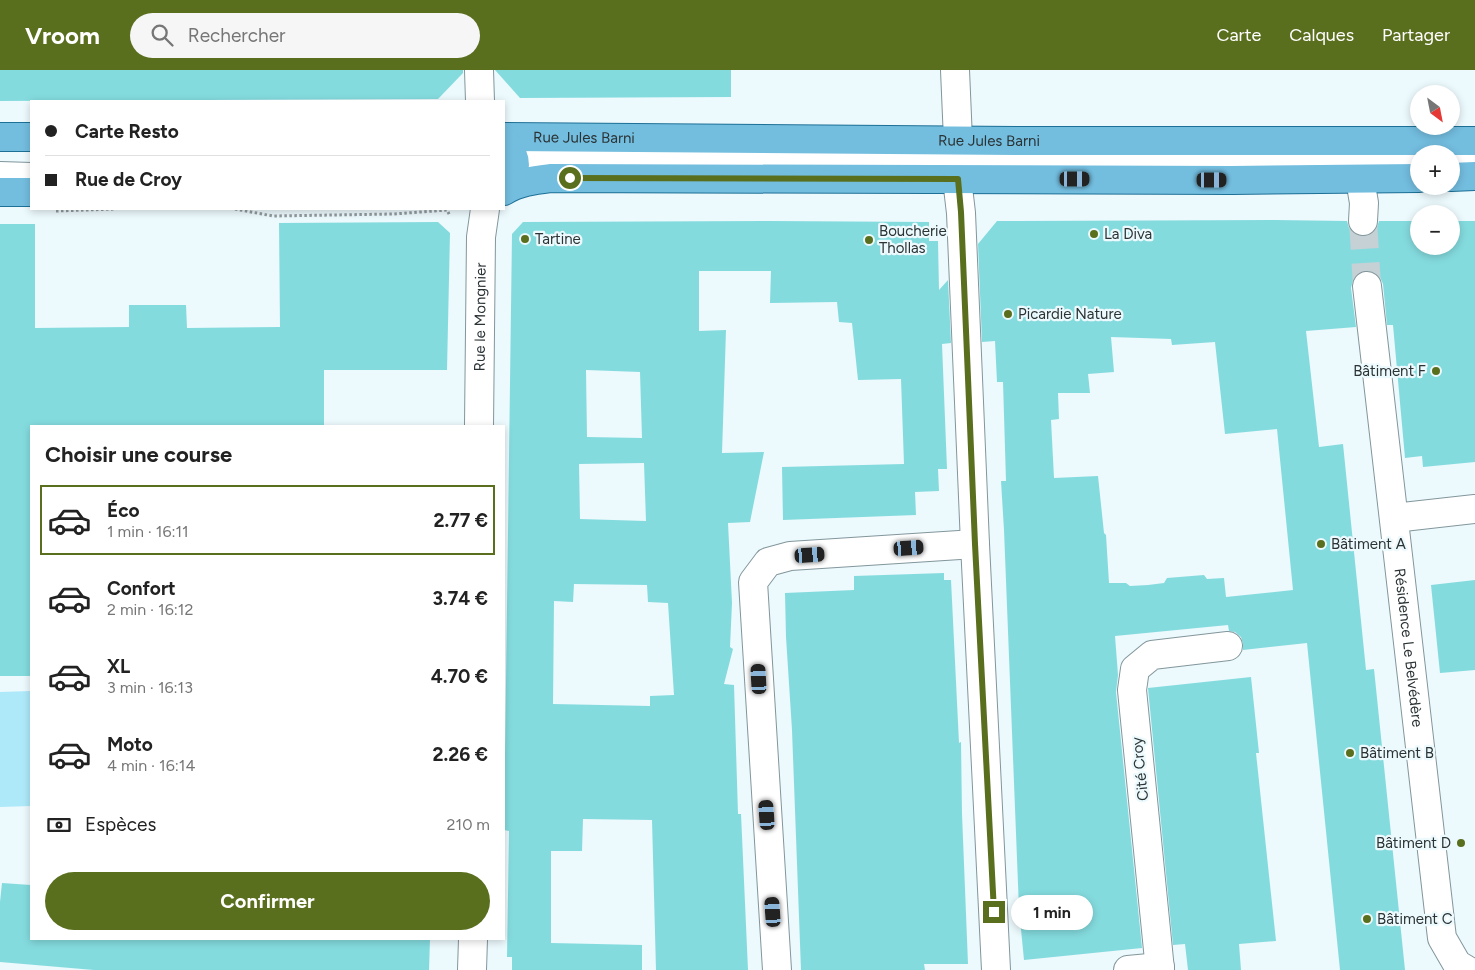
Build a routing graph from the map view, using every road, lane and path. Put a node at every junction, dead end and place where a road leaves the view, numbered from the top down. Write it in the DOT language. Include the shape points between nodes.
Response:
graph roads {
  1 [pos="479,70"];
  2 [pos="955,70"];
  3 [pos="480,100"];
  4 [pos="0,137"];
  5 [pos="30,137"];
  6 [pos="958,140"];
  7 [pos="1475,141"];
  8 [pos="1256,142"];
  9 [pos="507,149"];
  10 [pos="1460,158"];
  11 [pos="1475,158"];
  12 [pos="1410,159"];
  13 [pos="0,176"];
  14 [pos="1475,176"];
  15 [pos="30,177"];
  16 [pos="1460,177"];
  17 [pos="1410,178"];
  18 [pos="958,179"];
  19 [pos="1360,179"];
  20 [pos="1232,180"];
  21 [pos="505,190"];
  22 [pos="505,190"];
  23 [pos="0,192"];
  24 [pos="30,192"];
  25 [pos="485,210"];
  26 [pos="1363,221"];
  27 [pos="1367,286"];
  28 [pos="479,425"];
  29 [pos="1475,509"];
  30 [pos="1394,518"];
  31 [pos="975,544"];
  32 [pos="1228,646"];
  33 [pos="473,940"];
  34 [pos="1160,968"];
  35 [pos="472,970"];
  36 [pos="777,970"];
  37 [pos="996,970"];
  38 [pos="1128,970"];
  39 [pos="1467,970"];
  1 -- 3 [label="street"];
  2 -- 6 [label="street"];
  4 -- 5 [label="main road"];
  6 -- 8 [label="main road, Rue Jules Barni"];
  6 -- 9 [label="main road, Rue Jules Barni"];
  7 -- 8 [label="main road, Rue Jules Barni"];
  8 -- 9 [label="street" via="1229,161"];
  9 -- 21 [label="main road" via="514,172"];
  10 -- 11 [label="street"];
  12 -- 20 [label="street" via="1265,160"];
  13 -- 15 [label="street"];
  14 -- 16 [label="main road"];
  17 -- 19 [label="main road"];
  18 -- 20 [label="main road"];
  18 -- 22 [label="main road" via="551,178 526,182"];
  18 -- 31 [label="street"];
  19 -- 20 [label="main road"];
  19 -- 26 [label="street"];
  23 -- 24 [label="main road"];
  25 -- 28 [label="street, Rue le Mongnier" via="481,237"];
  27 -- 30 [label="street, Résidence Le Belvédère"];
  29 -- 30 [label="street"];
  30 -- 39 [label="street, Résidence Le Belvédère" via="1442,938 1457,964"];
  31 -- 36 [label="street" via="790,556 768,562 753,582"];
  31 -- 37 [label="street"];
  32 -- 34 [label="street, Cité Croy" via="1152,655 1134,669 1132,690"];
  33 -- 35 [label="street"];
  34 -- 38 [label="street, Cité Croy"];
}
